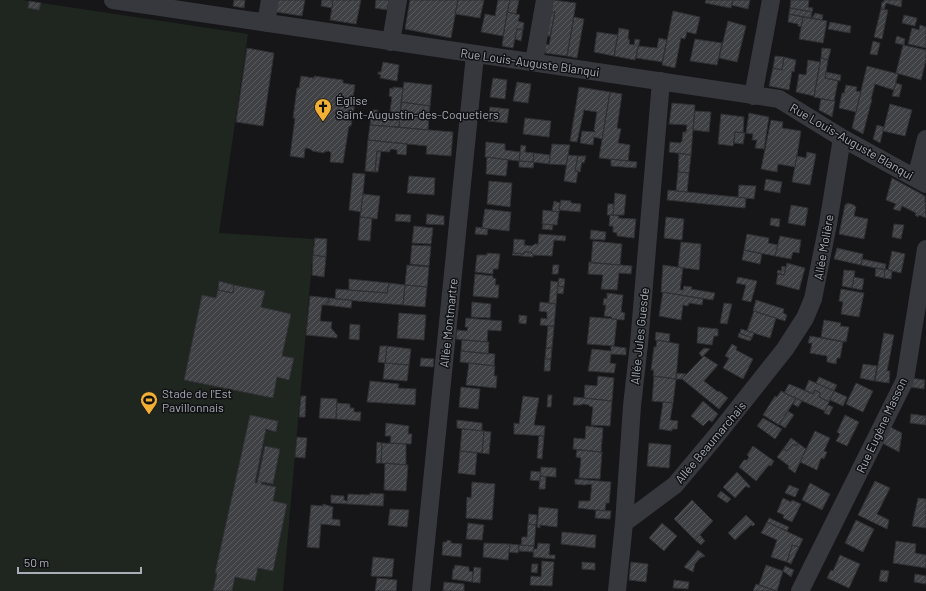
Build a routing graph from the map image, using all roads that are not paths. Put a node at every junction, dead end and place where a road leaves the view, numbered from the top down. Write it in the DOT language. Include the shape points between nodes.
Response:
graph roads {
  1 [pos="113,0"];
  2 [pos="270,0"];
  3 [pos="398,0"];
  4 [pos="545,0"];
  5 [pos="771,0"];
  6 [pos="266,23"];
  7 [pos="391,42"];
  8 [pos="475,54"];
  9 [pos="534,62"];
  10 [pos="661,81"];
  11 [pos="753,96"];
  12 [pos="842,138"];
  13 [pos="926,139"];
  14 [pos="921,181"];
  15 [pos="926,249"];
  16 [pos="785,350"];
  17 [pos="624,523"];
  18 [pos="421,591"];
  19 [pos="617,591"];
  20 [pos="800,591"];
  1 -- 6 [label="street, Rue Louis-Auguste Blanqui"];
  2 -- 6 [label="street"];
  3 -- 7 [label="street"];
  4 -- 9 [label="street"];
  5 -- 11 [label="street"];
  6 -- 7 [label="street, Rue Louis-Auguste Blanqui"];
  7 -- 8 [label="street, Rue Louis-Auguste Blanqui"];
  8 -- 9 [label="street, Rue Louis-Auguste Blanqui"];
  8 -- 18 [label="street, Allée Montmartre"];
  9 -- 10 [label="street, Rue Louis-Auguste Blanqui"];
  10 -- 11 [label="street, Rue Louis-Auguste Blanqui"];
  10 -- 17 [label="street, Allée Jules Guesde"];
  11 -- 12 [label="street, Rue Louis-Auguste Blanqui" via="779,99"];
  12 -- 14 [label="street, Rue Louis-Auguste Blanqui"];
  12 -- 16 [label="street, Allée Molière" via="814,299"];
  13 -- 14 [label="street"];
  15 -- 20 [label="street, Rue Eugène Masson" via="905,380"];
  16 -- 17 [label="street, Allée Beaumarchais" via="675,485"];
  17 -- 19 [label="street, Allée Jules Guesde"];
}
